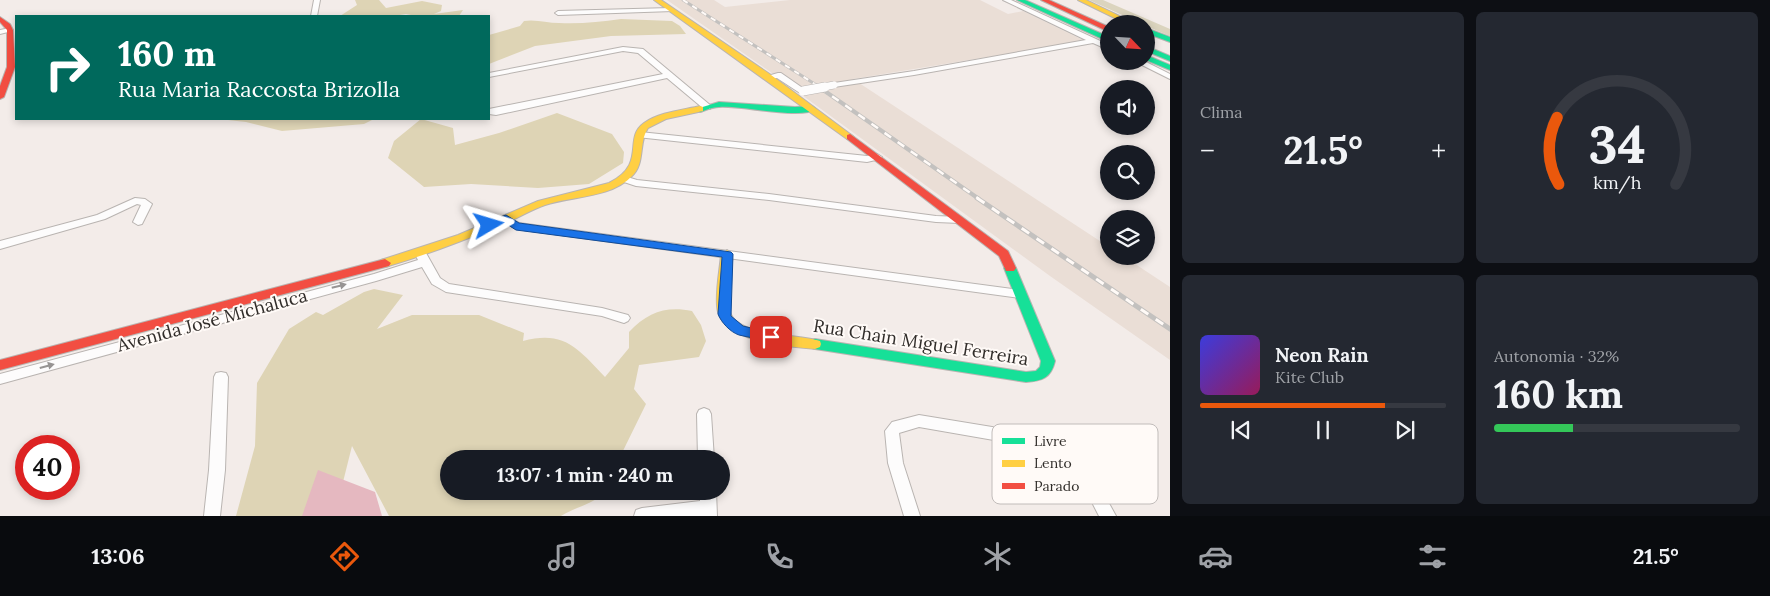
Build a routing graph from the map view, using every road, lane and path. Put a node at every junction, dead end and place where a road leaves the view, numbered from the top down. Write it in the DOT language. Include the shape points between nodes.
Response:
graph roads {
  1 [pos="317,0"];
  2 [pos="657,0"];
  3 [pos="1006,0"];
  4 [pos="1020,0"];
  5 [pos="1044,0"];
  6 [pos="1059,0"];
  7 [pos="1077,0"];
  8 [pos="1082,0"];
  9 [pos="1100,9"];
  10 [pos="672,10"];
  11 [pos="558,13"];
  12 [pos="314,15"];
  13 [pos="1113,15"];
  14 [pos="1100,19"];
  15 [pos="1100,26"];
  16 [pos="4,27"];
  17 [pos="1155,34"];
  18 [pos="1100,36"];
  19 [pos="1093,40"];
  20 [pos="1170,40"];
  21 [pos="1155,43"];
  22 [pos="1100,44"];
  23 [pos="1170,50"];
  24 [pos="1155,52"];
  25 [pos="1170,59"];
  26 [pos="1155,61"];
  27 [pos="1170,68"];
  28 [pos="1155,70"];
  29 [pos="490,75"];
  30 [pos="669,75"];
  31 [pos="768,77"];
  32 [pos="1170,77"];
  33 [pos="0,97"];
  34 [pos="707,107"];
  35 [pos="812,110"];
  36 [pos="490,112"];
  37 [pos="640,135"];
  38 [pos="877,157"];
  39 [pos="624,179"];
  40 [pos="506,219"];
  41 [pos="960,220"];
  42 [pos="138,222"];
  43 [pos="0,245"];
  44 [pos="727,254"];
  45 [pos="423,257"];
  46 [pos="1020,294"];
  47 [pos="624,318"];
  48 [pos="0,365"];
  49 [pos="221,377"];
  50 [pos="0,379"];
  51 [pos="704,414"];
  52 [pos="992,434"];
  53 [pos="706,450"];
  54 [pos="1102,504"];
  55 [pos="709,512"];
  56 [pos="212,516"];
  57 [pos="642,516"];
  58 [pos="912,516"];
  59 [pos="1108,516"];
  1 -- 12 [label="street"];
  2 -- 10 [label="main road"];
  3 -- 19 [label="street"];
  4 -- 18 [label="main road"];
  5 -- 15 [label="main road"];
  6 -- 14 [label="main road"];
  7 -- 9 [label="main road"];
  8 -- 9 [label="main road"];
  9 -- 13 [label="main road"];
  10 -- 11 [label="street"];
  10 -- 31 [label="main road"];
  16 -- 33 [label="main road" via="11,67"];
  17 -- 20 [label="main road"];
  19 -- 22 [label="street"];
  19 -- 31 [label="street, bridge" via="803,91 778,75"];
  21 -- 23 [label="main road"];
  24 -- 25 [label="main road"];
  26 -- 27 [label="main road"];
  28 -- 32 [label="street"];
  29 -- 30 [label="street" via="632,49 640,51"];
  30 -- 34 [label="street"];
  30 -- 36 [label="street"];
  31 -- 35 [label="main road"];
  34 -- 35 [label="main road" via="732,104"];
  34 -- 37 [label="main road" via="650,122"];
  35 -- 38 [label="main road"];
  37 -- 38 [label="street" via="867,159"];
  37 -- 39 [label="main road" via="637,162"];
  38 -- 41 [label="main road"];
  39 -- 40 [label="main road" via="602,189 541,202"];
  39 -- 41 [label="street" via="636,183"];
  40 -- 44 [label="street" via="516,226"];
  40 -- 45 [label="main road"];
  41 -- 46 [label="main road" via="1004,254"];
  42 -- 43 [label="street" via="147,204 135,201 101,217"];
  44 -- 46 [label="street"];
  44 -- 46 [label="main road, Rua Chain Miguel Ferreira" via="724,314 733,326 751,334 1037,377 1048,369 1048,361"];
  45 -- 47 [label="street" via="436,282 446,288"];
  45 -- 48 [label="main road, Avenida José Michaluca"];
  50 -- 45 [label="street, Avenida José Michaluca, one-way" via="376,277"];
  49 -- 56 [label="street"];
  51 -- 53 [label="street"];
  52 -- 58 [label="street" via="919,421 897,426 892,431 896,462"];
  54 -- 59 [label="street"];
  55 -- 57 [label="street"];
}
